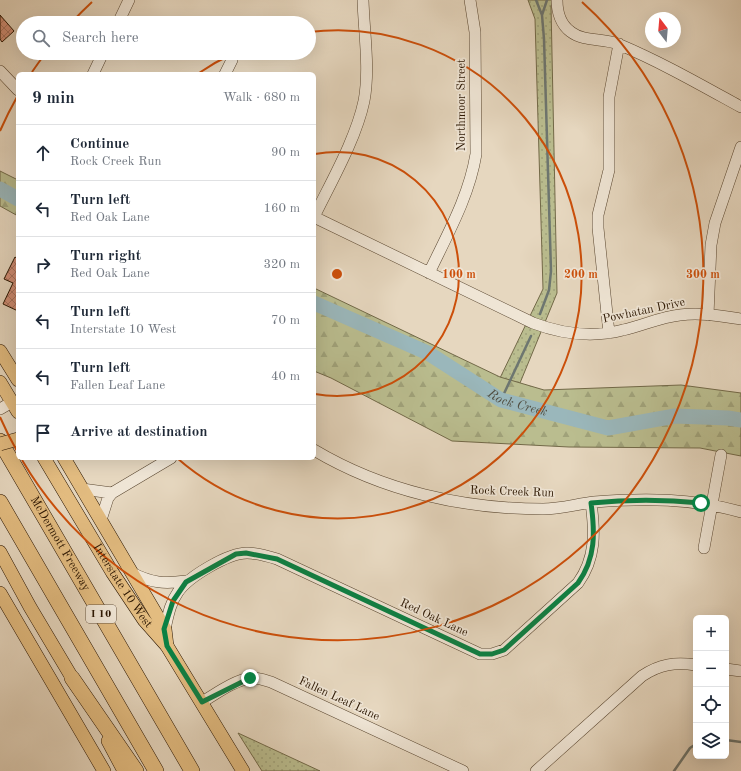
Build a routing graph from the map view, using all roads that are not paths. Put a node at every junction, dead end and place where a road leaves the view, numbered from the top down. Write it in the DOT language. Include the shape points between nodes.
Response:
graph roads {
  1 [pos="129,0"];
  2 [pos="362,0"];
  3 [pos="470,0"];
  4 [pos="557,0"];
  5 [pos="121,16"];
  6 [pos="619,44"];
  7 [pos="100,60"];
  8 [pos="232,60"];
  9 [pos="0,71"];
  10 [pos="94,72"];
  11 [pos="226,72"];
  12 [pos="16,88"];
  13 [pos="741,107"];
  14 [pos="741,147"];
  15 [pos="316,213"];
  16 [pos="316,218"];
  17 [pos="429,273"];
  18 [pos="708,315"];
  19 [pos="741,319"];
  20 [pos="609,333"];
  21 [pos="0,351"];
  22 [pos="16,377"];
  23 [pos="0,382"];
  24 [pos="8,408"];
  25 [pos="16,440"];
  26 [pos="0,441"];
  27 [pos="0,444"];
  28 [pos="316,451"];
  29 [pos="720,455"];
  30 [pos="45,460"];
  31 [pos="65,460"];
  32 [pos="168,460"];
  33 [pos="82,489"];
  34 [pos="112,493"];
  35 [pos="0,502"];
  36 [pos="591,503"];
  37 [pos="711,505"];
  38 [pos="741,512"];
  39 [pos="101,520"];
  40 [pos="704,548"];
  41 [pos="0,552"];
  42 [pos="132,573"];
  43 [pos="186,582"];
  44 [pos="0,593"];
  45 [pos="164,629"];
  46 [pos="167,646"];
  47 [pos="693,665"];
  48 [pos="729,669"];
  49 [pos="741,671"];
  50 [pos="72,678"];
  51 [pos="202,702"];
  52 [pos="104,771"];
  53 [pos="124,771"];
  54 [pos="136,771"];
  55 [pos="156,771"];
  56 [pos="192,771"];
  57 [pos="243,771"];
  58 [pos="463,771"];
  59 [pos="536,771"];
  1 -- 5 [label="street"];
  2 -- 15 [label="street" via="366,71 364,101 356,129"];
  3 -- 17 [label="street, Northmoor Street" via="475,32 476,154 462,202"];
  4 -- 6 [label="street" via="560,18 572,32 580,37"];
  6 -- 13 [label="street"];
  6 -- 20 [label="street" via="609,97 609,170 598,215"];
  7 -- 10 [label="street"];
  8 -- 11 [label="street"];
  9 -- 12 [label="street"];
  14 -- 18 [label="street" via="715,223 711,246"];
  16 -- 17 [label="street, Powhatan Drive"];
  17 -- 20 [label="street, Powhatan Drive" via="548,329 578,334"];
  18 -- 19 [label="street, Powhatan Drive"];
  18 -- 20 [label="street, Powhatan Drive" via="680,315"];
  21 -- 22 [label="main road"];
  23 -- 24 [label="main road"];
  25 -- 27 [label="main road, bridge"];
  26 -- 56 [label="highway, McDermott Freeway / I 10"];
  28 -- 36 [label="street, Rock Creek Run" via="387,484 461,503 543,509"];
  29 -- 37 [label="street"];
  30 -- 46 [label="main road, Interstate 10 West" via="112,572 144,620"];
  31 -- 33 [label="main road"];
  32 -- 34 [label="street"];
  33 -- 34 [label="street"];
  33 -- 39 [label="main road"];
  34 -- 39 [label="street"];
  35 -- 55 [label="highway, I 10"];
  36 -- 37 [label="street, Rock Creek Run" via="663,499"];
  36 -- 43 [label="street, Red Oak Lane" via="593,543 586,572 578,583 504,650 492,654 480,654 266,556 236,554"];
  37 -- 38 [label="street, Rock Creek Run"];
  37 -- 40 [label="street"];
  39 -- 42 [label="main road"];
  41 -- 50 [label="main road"];
  42 -- 43 [label="street, Red Oak Lane" via="147,581 159,583"];
  42 -- 45 [label="main road"];
  43 -- 45 [label="street, Red Oak Lane" via="173,601"];
  44 -- 52 [label="main road"];
  45 -- 46 [label="main road"];
  46 -- 51 [label="main road, Interstate 10 West"];
  47 -- 59 [label="street" via="666,664 642,676"];
  48 -- 49 [label="street"];
  50 -- 53 [label="main road"];
  50 -- 54 [label="highway"];
  51 -- 57 [label="main road, Interstate 10 West"];
  51 -- 58 [label="street, Fallen Leaf Lane" via="240,682 259,678"];
}
